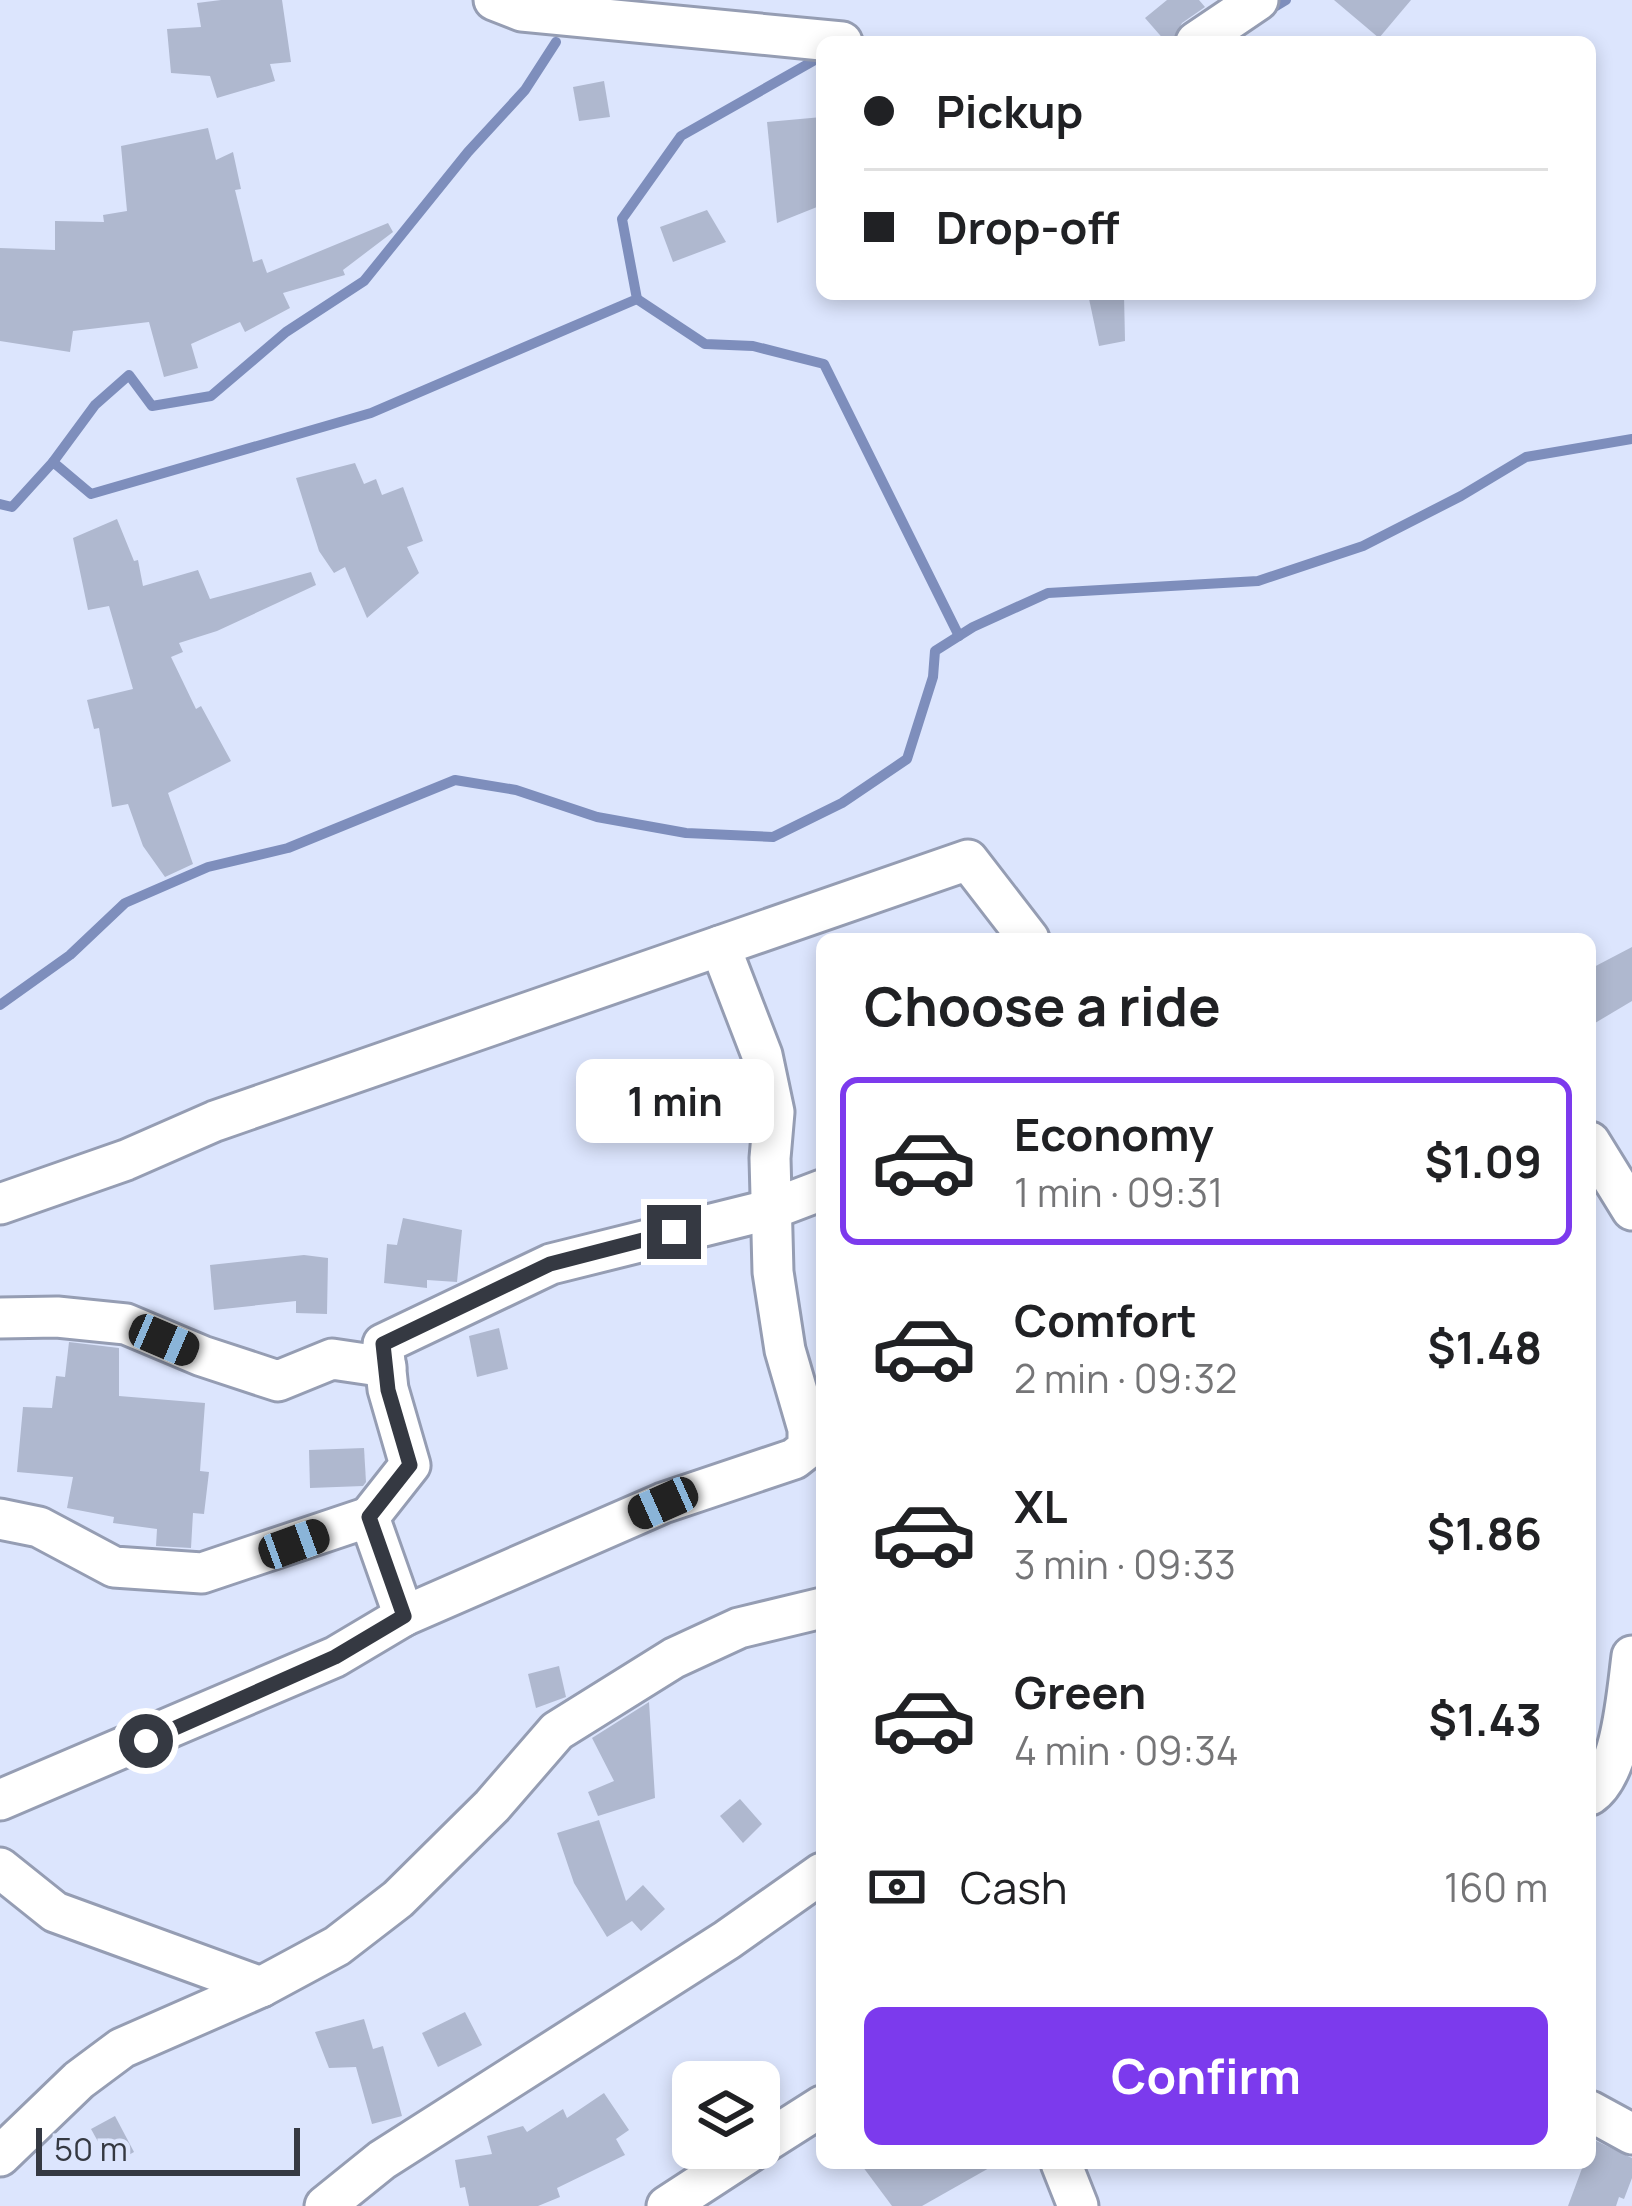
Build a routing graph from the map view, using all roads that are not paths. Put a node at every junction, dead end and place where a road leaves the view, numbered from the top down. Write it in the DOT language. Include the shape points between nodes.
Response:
graph roads {
  1 [pos="494,0"];
  2 [pos="1258,0"];
  3 [pos="1205,36"];
  4 [pos="816,39"];
  5 [pos="1024,933"];
  6 [pos="720,946"];
  7 [pos="1596,1152"];
  8 [pos="816,1192"];
  9 [pos="0,1204"];
  10 [pos="772,1209"];
  11 [pos="1632,1210"];
  12 [pos="0,1318"];
  13 [pos="386,1367"];
  14 [pos="369,1517"];
  15 [pos="0,1519"];
  16 [pos="816,1609"];
  17 [pos="404,1616"];
  18 [pos="1632,1656"];
  19 [pos="1596,1791"];
  20 [pos="0,1800"];
  21 [pos="0,1868"];
  22 [pos="816,1877"];
  23 [pos="261,1987"];
  24 [pos="816,2110"];
  25 [pos="1596,2114"];
  26 [pos="780,2133"];
  27 [pos="1632,2134"];
  28 [pos="0,2156"];
  29 [pos="724,2169"];
  30 [pos="1063,2169"];
  31 [pos="326,2206"];
  32 [pos="668,2206"];
  33 [pos="1078,2206"];
  1 -- 4 [label="street" via="521,10"];
  2 -- 3 [label="street"];
  5 -- 6 [label="street" via="968,860"];
  6 -- 9 [label="street"];
  6 -- 10 [label="street" via="762,1054 774,1112"];
  7 -- 11 [label="street"];
  8 -- 10 [label="street"];
  10 -- 13 [label="street" via="550,1264 383,1344"];
  10 -- 17 [label="street" via="773,1272 808,1448"];
  12 -- 13 [label="street" via="126,1324 278,1382 332,1359"];
  13 -- 14 [label="street" via="410,1465"];
  14 -- 15 [label="street" via="202,1573 114,1568 39,1527"];
  14 -- 17 [label="street"];
  16 -- 23 [label="street" via="740,1628 674,1658 557,1731 398,1899 337,1946"];
  17 -- 20 [label="street" via="335,1657"];
  18 -- 19 [label="street" via="1624,1716"];
  21 -- 23 [label="street" via="56,1912"];
  22 -- 31 [label="street" via="382,2160"];
  23 -- 28 [label="street" via="122,2048"];
  24 -- 26 [label="street"];
  25 -- 27 [label="street"];
  29 -- 32 [label="street"];
  30 -- 33 [label="street"];
}
